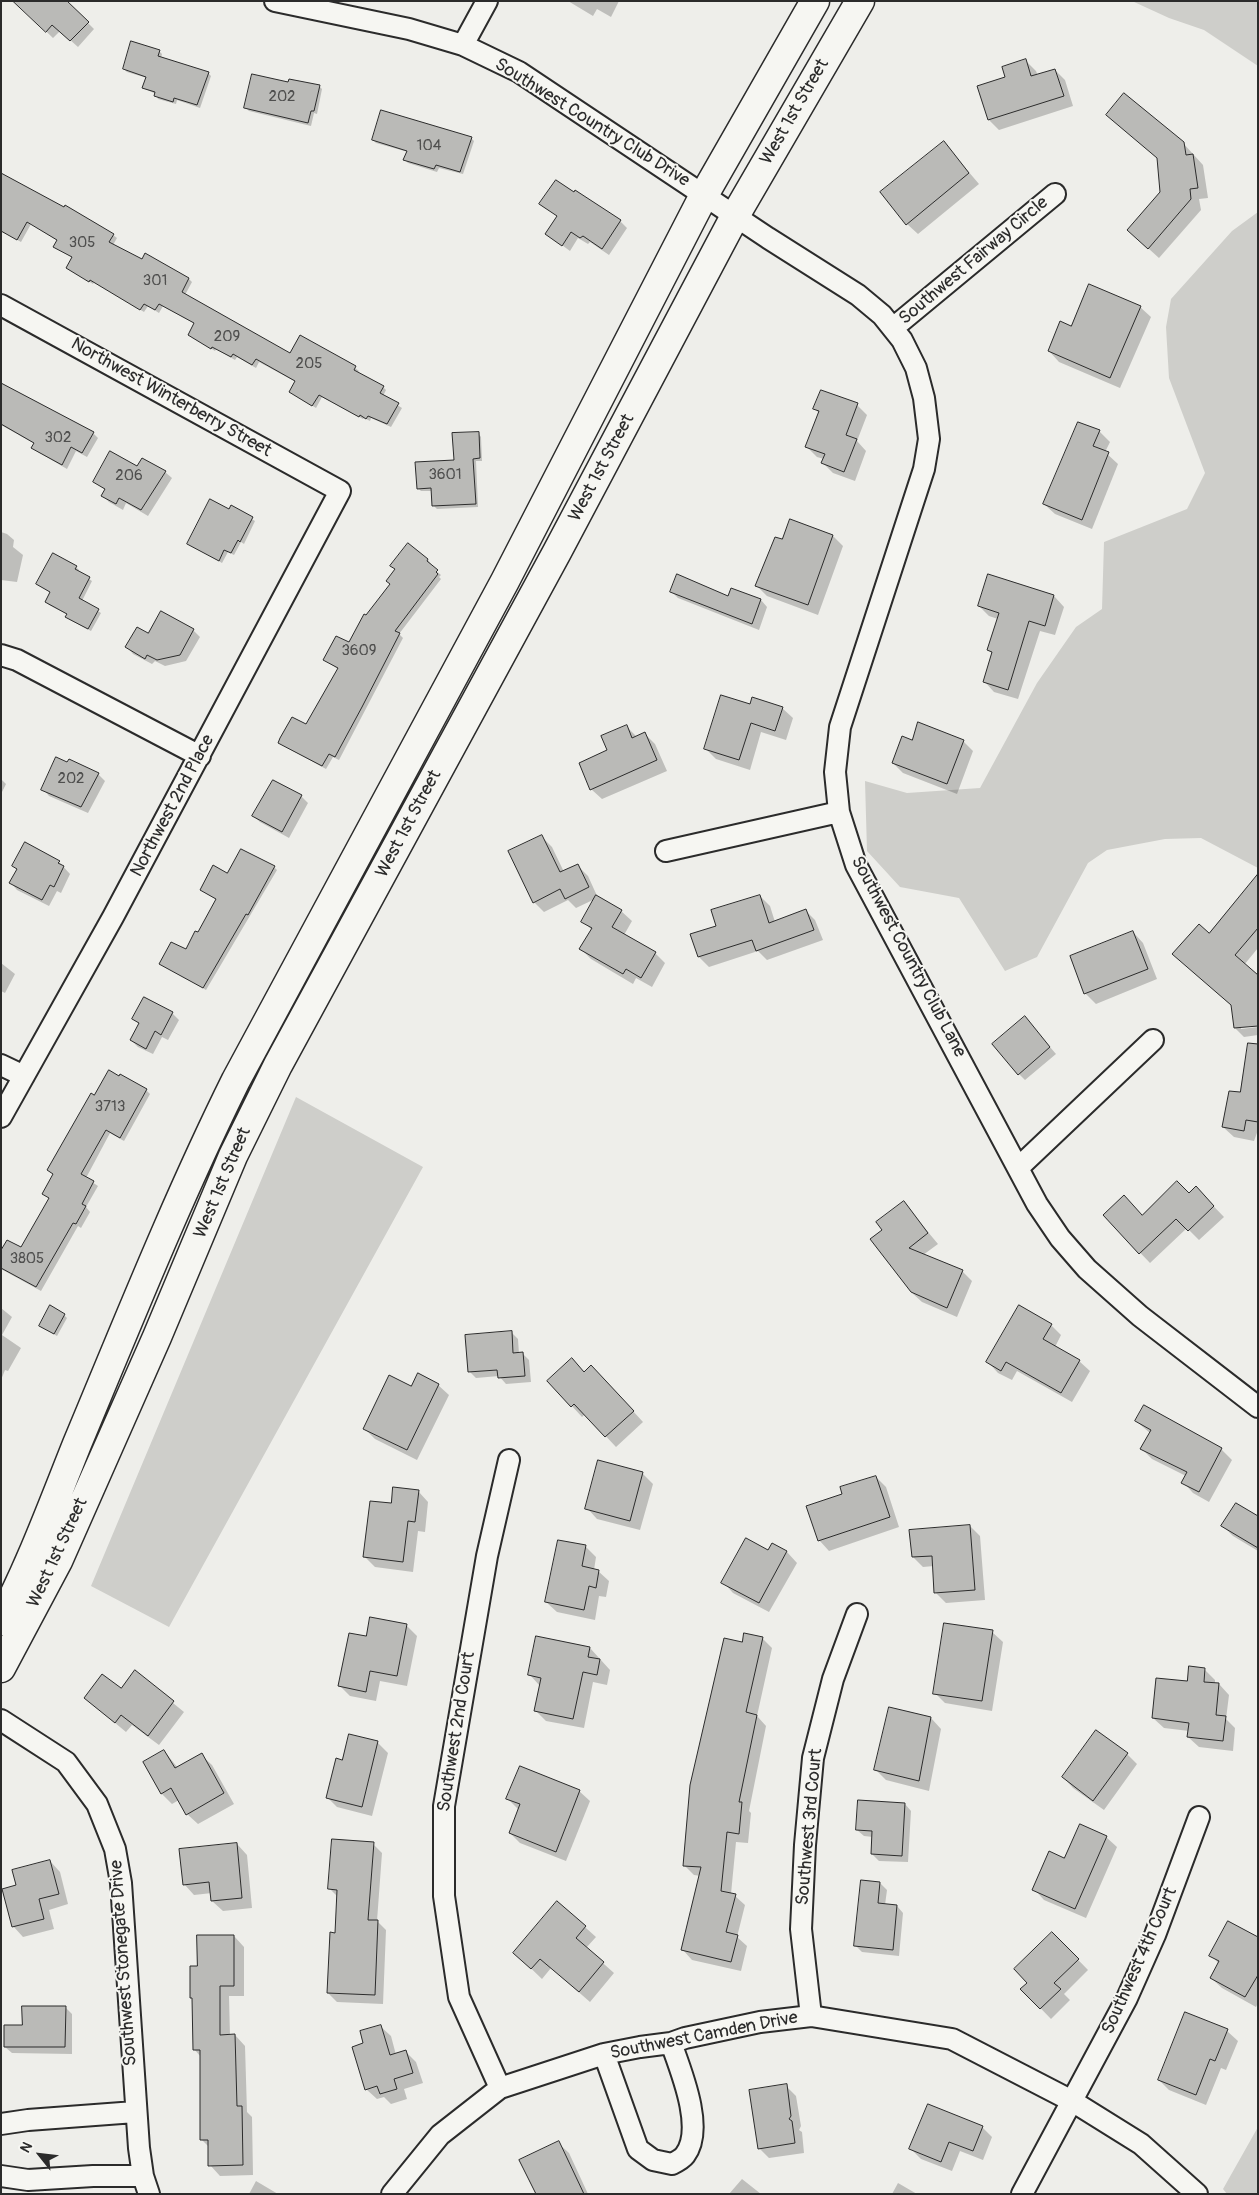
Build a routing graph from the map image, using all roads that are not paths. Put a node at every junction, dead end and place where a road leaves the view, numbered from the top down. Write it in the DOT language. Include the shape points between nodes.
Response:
graph roads {
  1 [pos="275,1"];
  2 [pos="487,1"];
  3 [pos="815,1"];
  4 [pos="860,1"];
  5 [pos="463,45"];
  6 [pos="1055,194"];
  7 [pos="719,205"];
  8 [pos="1,305"];
  9 [pos="893,328"];
  10 [pos="340,492"];
  11 [pos="1,655"];
  12 [pos="200,756"];
  13 [pos="839,812"];
  14 [pos="666,851"];
  15 [pos="1153,1040"];
  16 [pos="1,1065"];
  17 [pos="24,1076"];
  18 [pos="1,1117"];
  19 [pos="1018,1168"];
  20 [pos="1258,1407"];
  21 [pos="509,1460"];
  22 [pos="857,1614"];
  23 [pos="1,1621"];
  24 [pos="1,1668"];
  25 [pos="1,1720"];
  26 [pos="1199,1817"];
  27 [pos="811,2016"];
  28 [pos="671,2043"];
  29 [pos="604,2054"];
  30 [pos="500,2088"];
  31 [pos="1072,2101"];
  32 [pos="135,2112"];
  33 [pos="1,2124"];
  34 [pos="1,2176"];
  35 [pos="146,2185"];
  36 [pos="392,2194"];
  37 [pos="1022,2194"];
  38 [pos="1197,2194"];
  1 -- 5 [label="street, Southwest Country Club Drive" via="410,29"];
  2 -- 5 [label="street"];
  3 -- 7 [label="main road, West 1st Street"];
  4 -- 7 [label="main road, West 1st Street"];
  5 -- 7 [label="street, Southwest Country Club Drive" via="519,72"];
  6 -- 9 [label="street, Southwest Fairway Circle"];
  7 -- 9 [label="street, Southwest Country Club Lane" via="858,295"];
  7 -- 23 [label="main road, West 1st Street" via="505,581 228,1096 178,1206 39,1541"];
  7 -- 24 [label="main road, West 1st Street" via="557,552 278,1065 233,1156 58,1561"];
  8 -- 10 [label="street, Northwest Winterberry Street"];
  9 -- 13 [label="street, Southwest Country Club Lane" via="916,368 929,439 924,469 840,727 835,772"];
  10 -- 12 [label="street, Northwest 2nd Place"];
  11 -- 12 [label="street" via="17,660"];
  12 -- 17 [label="street, Northwest 2nd Place"];
  13 -- 14 [label="street"];
  13 -- 19 [label="street, Southwest Country Club Lane" via="856,865"];
  15 -- 19 [label="street"];
  16 -- 17 [label="street"];
  17 -- 18 [label="street, Northwest 2nd Place"];
  19 -- 20 [label="street, Southwest Country Club Lane" via="1046,1218 1087,1269 1140,1316"];
  21 -- 30 [label="street, Southwest 2nd Court" via="487,1556 444,1806 444,1896 459,1997"];
  22 -- 27 [label="street, Southwest 3rd Court" via="833,1679 813,1758 801,1929"];
  25 -- 32 [label="street, Southwest Stonegate Drive" via="66,1762 97,1804 115,1849 121,1883"];
  26 -- 31 [label="street, Southwest 4th Court" via="1155,1935 1127,1998"];
  27 -- 28 [label="street, Southwest Camden Drive" via="760,2022"];
  27 -- 31 [label="street, Southwest Camden Drive" via="952,2039"];
  28 -- 29 [label="street, Southwest Camden Drive"];
  28 -- 29 [label="street" via="686,2088 693,2123 687,2151 672,2164 653,2160 638,2150"];
  29 -- 30 [label="street, Southwest Camden Drive"];
  30 -- 36 [label="street, Southwest Camden Drive" via="440,2135"];
  31 -- 37 [label="street, Southwest 4th Court"];
  31 -- 38 [label="street, Southwest Camden Drive" via="1141,2144"];
  32 -- 33 [label="street"];
  32 -- 35 [label="street, Southwest Stonegate Drive"];
  34 -- 35 [label="street" via="28,2180 93,2176"];
}
